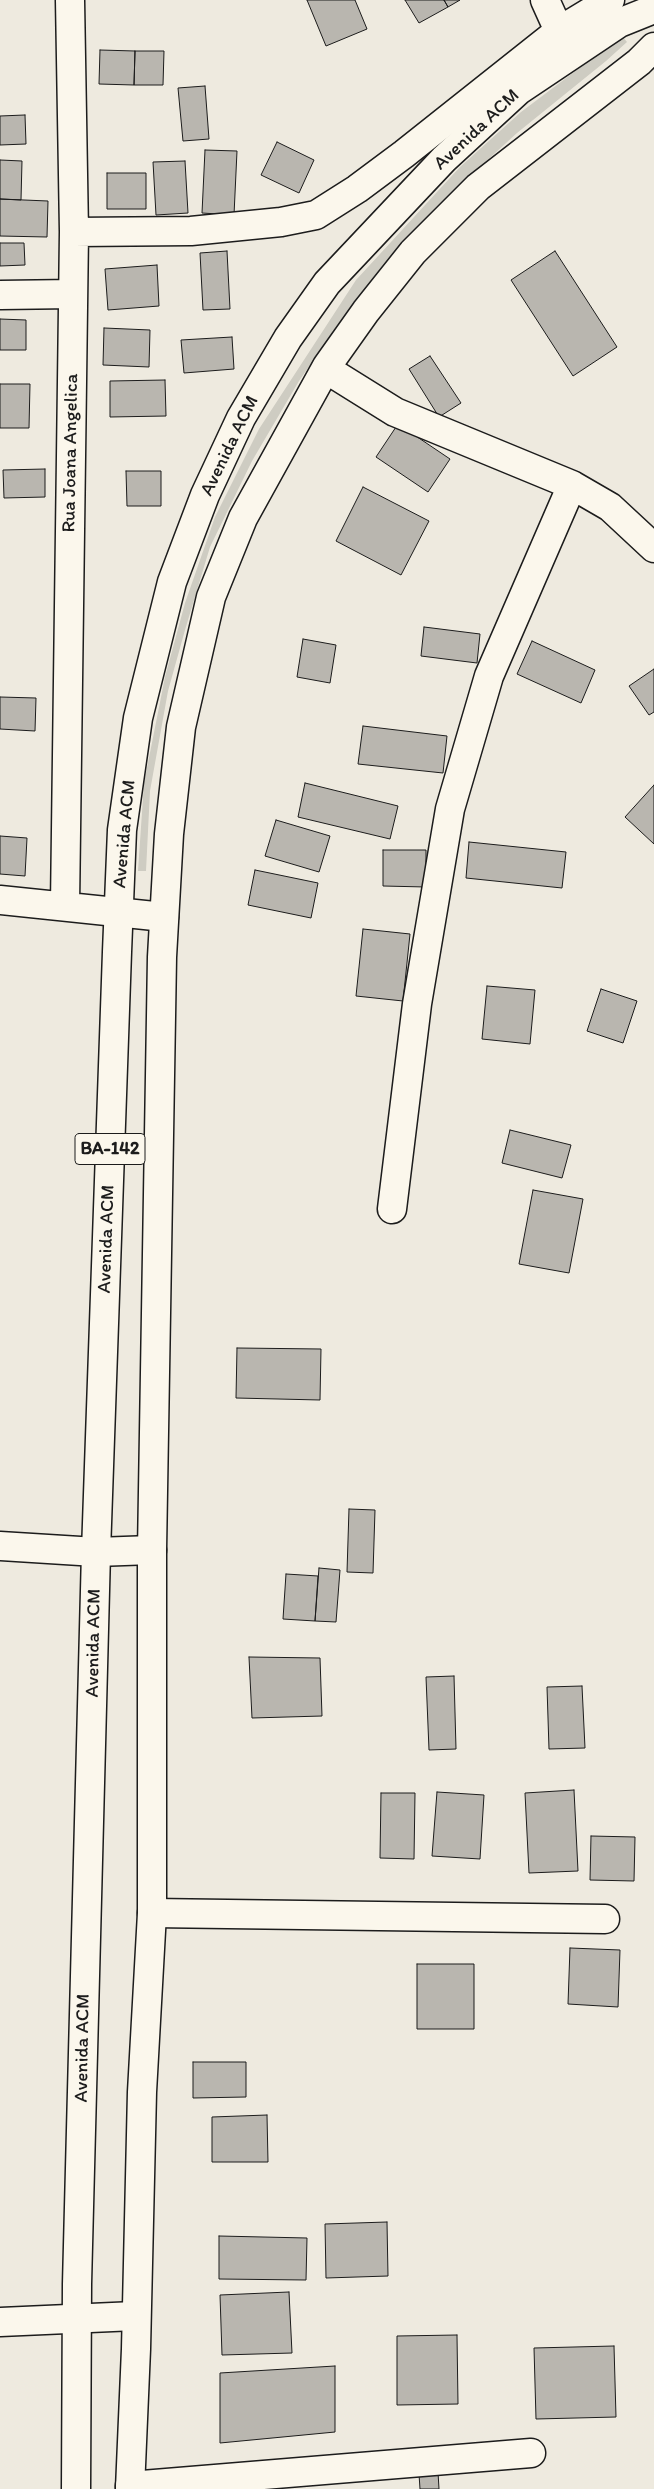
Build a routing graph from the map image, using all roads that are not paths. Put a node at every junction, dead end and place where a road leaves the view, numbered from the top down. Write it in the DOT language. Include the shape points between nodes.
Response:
graph roads {
  1 [pos="70,0"];
  2 [pos="545,0"];
  3 [pos="610,0"];
  4 [pos="654,9"];
  5 [pos="558,31"];
  6 [pos="654,46"];
  7 [pos="74,232"];
  8 [pos="73,294"];
  9 [pos="0,295"];
  10 [pos="326,369"];
  11 [pos="572,486"];
  12 [pos="654,548"];
  13 [pos="0,900"];
  14 [pos="65,906"];
  15 [pos="119,913"];
  16 [pos="164,917"];
  17 [pos="392,1209"];
  18 [pos="0,1546"];
  19 [pos="152,1550"];
  20 [pos="96,1552"];
  21 [pos="152,1913"];
  22 [pos="605,1919"];
  23 [pos="135,2316"];
  24 [pos="77,2319"];
  25 [pos="0,2322"];
  26 [pos="531,2453"];
  27 [pos="130,2487"];
  28 [pos="76,2489"];
  1 -- 7 [label="main road, Rua Joana Angelica"];
  2 -- 5 [label="main road"];
  3 -- 5 [label="main road"];
  4 -- 15 [label="main road, Avenida ACM / BA-142" via="619,23 518,90 444,159 374,232 327,283 288,338 233,435 205,495 172,582 138,718 122,830"];
  5 -- 7 [label="main road" via="358,189 316,215 191,231"];
  6 -- 10 [label="main road, BA-142" via="639,62 478,187 413,252 366,311"];
  7 -- 8 [label="main road, Rua Joana Angelica"];
  8 -- 9 [label="main road"];
  8 -- 14 [label="main road, Rua Joana Angelica"];
  10 -- 11 [label="main road" via="396,412"];
  10 -- 16 [label="main road, BA-142" via="243,518 211,598 181,727"];
  11 -- 12 [label="main road" via="610,507"];
  11 -- 17 [label="main road" via="489,676 450,809 416,1004"];
  13 -- 14 [label="main road"];
  14 -- 15 [label="main road"];
  15 -- 16 [label="main road"];
  15 -- 20 [label="main road, Avenida ACM / BA-142"];
  16 -- 19 [label="main road, BA-142"];
  18 -- 20 [label="main road"];
  19 -- 20 [label="main road"];
  19 -- 21 [label="main road, BA-142"];
  20 -- 24 [label="main road, Avenida ACM / BA-142"];
  21 -- 22 [label="main road"];
  21 -- 23 [label="main road, BA-142"];
  23 -- 24 [label="main road"];
  23 -- 27 [label="main road, BA-142"];
  24 -- 25 [label="main road"];
  24 -- 28 [label="main road, Avenida ACM / BA-142"];
  26 -- 27 [label="main road"];
}
